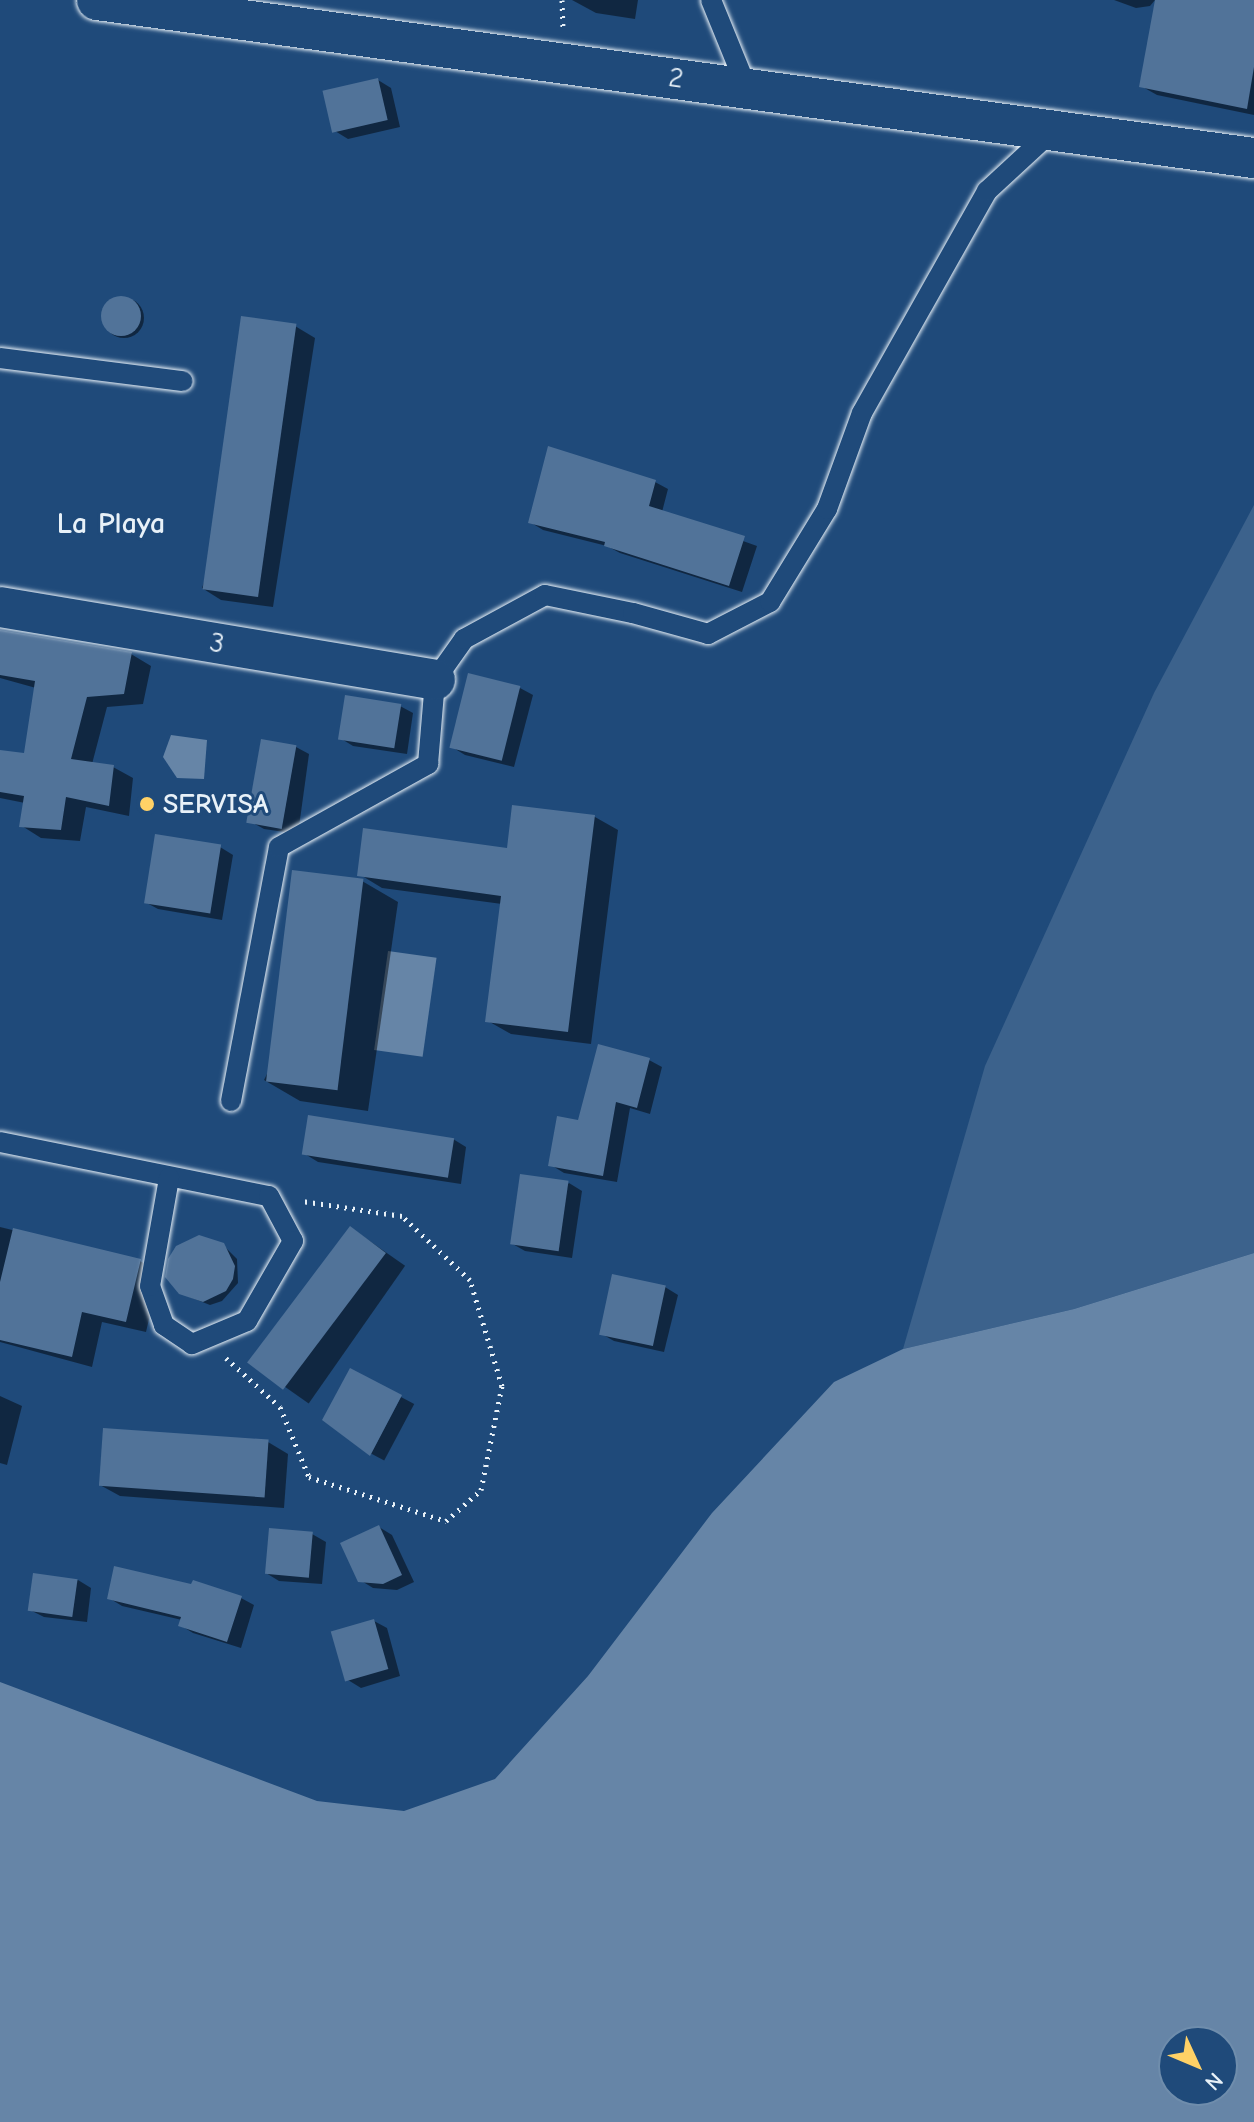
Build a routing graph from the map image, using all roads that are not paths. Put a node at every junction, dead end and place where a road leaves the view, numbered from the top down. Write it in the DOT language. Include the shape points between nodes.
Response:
graph roads {
  1 [pos="97,0"];
  2 [pos="711,0"];
  3 [pos="282,11"];
  4 [pos="747,88"];
  5 [pos="1053,130"];
  6 [pos="1254,158"];
  7 [pos="0,358"];
  8 [pos="183,381"];
  9 [pos="0,607"];
  10 [pos="435,680"];
  11 [pos="231,1101"];
  12 [pos="0,1142"];
  13 [pos="169,1178"];
  1 -- 3 [label="street, 2"];
  2 -- 4 [label="lane"];
  3 -- 4 [label="street, 2"];
  4 -- 5 [label="street, 2"];
  5 -- 6 [label="street, 2"];
  5 -- 10 [label="lane" via="987,191 862,413 827,509 770,602 708,634 545,595 464,639"];
  7 -- 8 [label="lane"];
  9 -- 10 [label="street, 3"];
  10 -- 11 [label="lane" via="428,764 279,847"];
  12 -- 13 [label="lane"];
  13 -- 13 [label="lane" via="150,1286 164,1325 192,1344 247,1321 293,1241 269,1196"];
}
